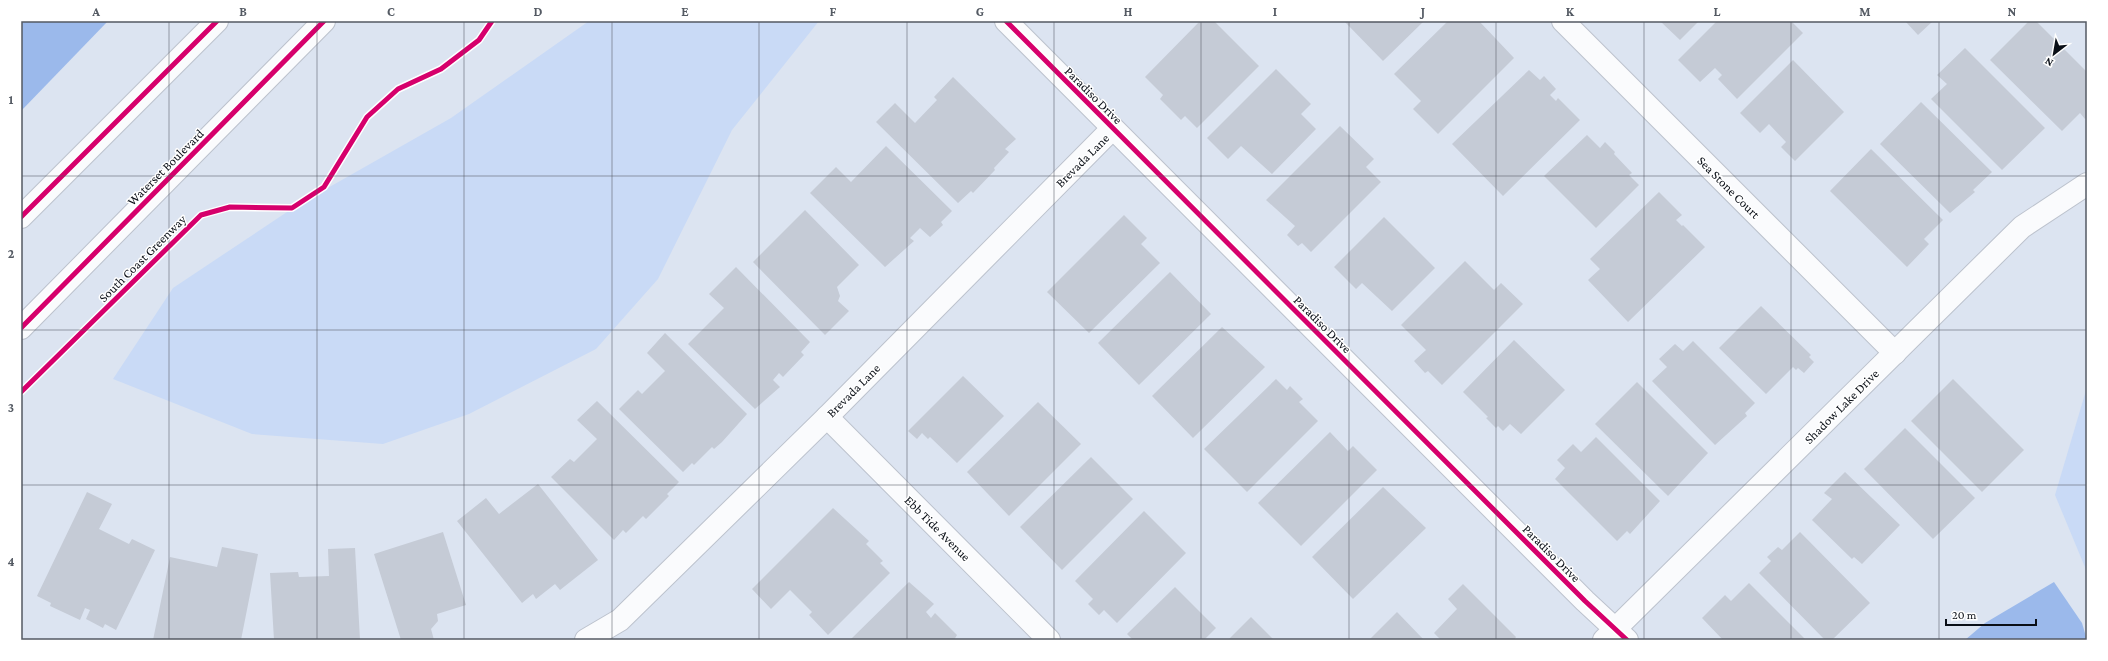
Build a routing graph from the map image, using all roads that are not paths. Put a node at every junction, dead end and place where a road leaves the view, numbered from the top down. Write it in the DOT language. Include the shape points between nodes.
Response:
graph roads {
  1 [pos="217,21"];
  2 [pos="324,21"];
  3 [pos="1006,21"];
  4 [pos="1563,21"];
  5 [pos="1112,129"];
  6 [pos="2087,184"];
  7 [pos="21,217"];
  8 [pos="21,328"];
  9 [pos="1894,353"];
  10 [pos="827,417"];
  11 [pos="1615,636"];
  12 [pos="586,640"];
  13 [pos="1048,640"];
  1 -- 7 [label="street"];
  2 -- 8 [label="street, Waterset Boulevard"];
  3 -- 5 [label="street, Paradiso Drive"];
  4 -- 9 [label="street, Sea Stone Court"];
  5 -- 10 [label="street, Brevada Lane"];
  5 -- 11 [label="street, Paradiso Drive" via="1580,596"];
  6 -- 9 [label="street, Shadow Lake Drive" via="2022,227"];
  9 -- 11 [label="street, Shadow Lake Drive"];
  10 -- 12 [label="street, Brevada Lane" via="620,620"];
  10 -- 13 [label="street, Ebb Tide Avenue"];
}
